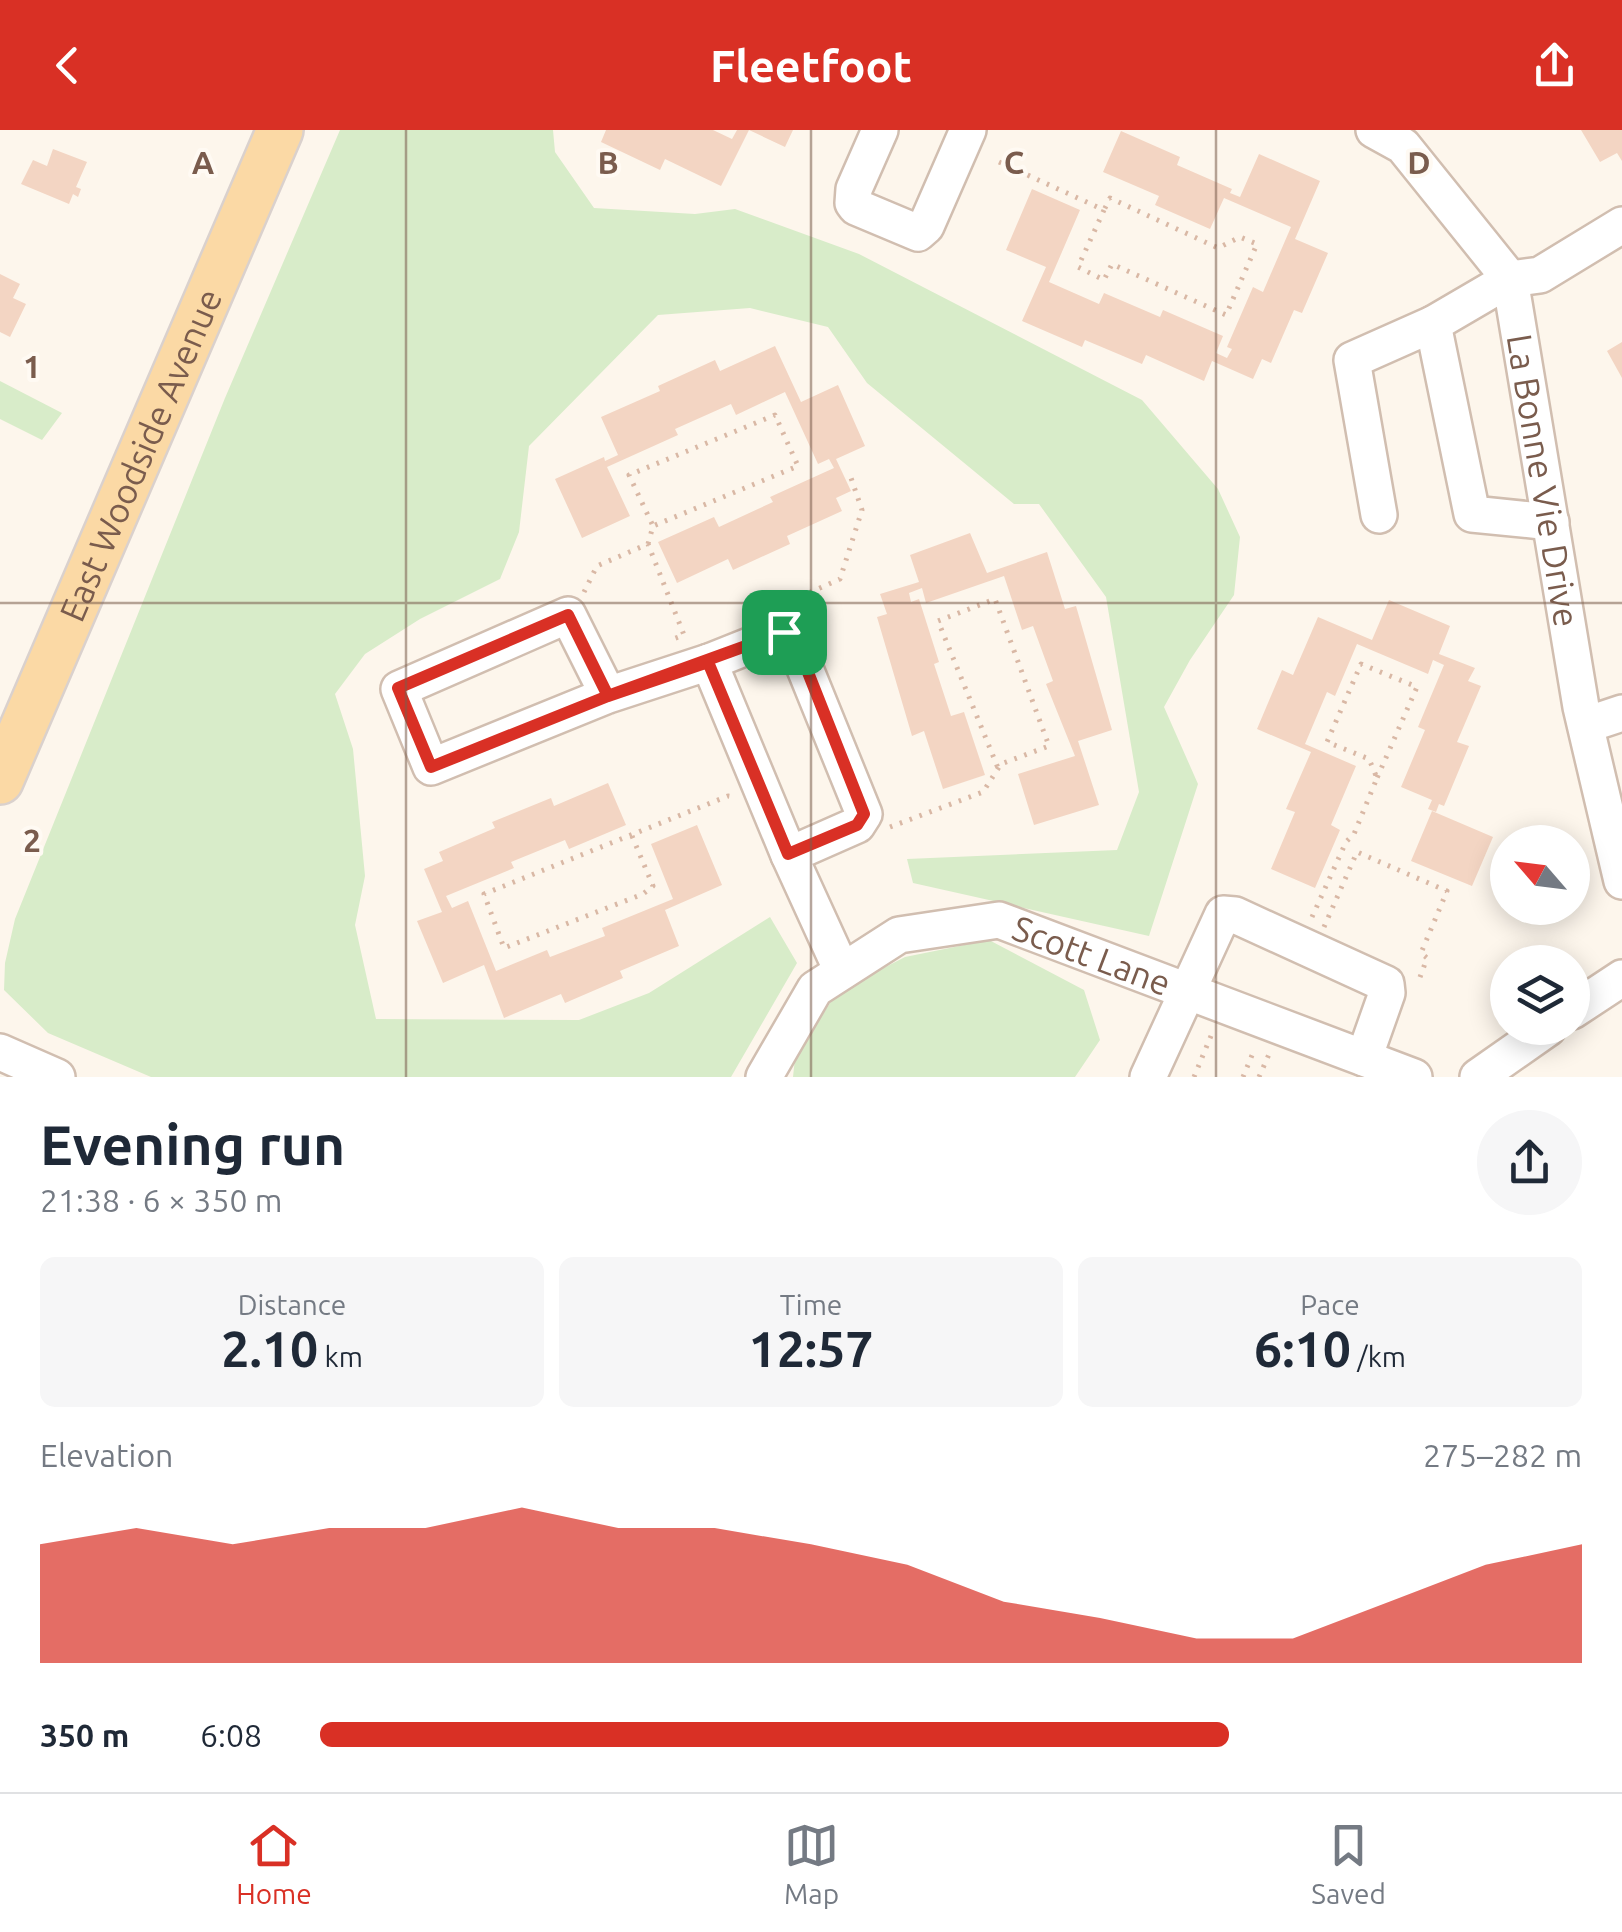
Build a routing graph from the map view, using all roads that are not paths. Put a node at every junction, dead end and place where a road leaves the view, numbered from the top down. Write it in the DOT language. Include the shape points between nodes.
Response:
graph roads {
  1 [pos="280,130"];
  2 [pos="880,130"];
  3 [pos="968,130"];
  4 [pos="1374,130"];
  5 [pos="1622,225"];
  6 [pos="1510,279"];
  7 [pos="1434,324"];
  8 [pos="1379,514"];
  9 [pos="1550,522"];
  10 [pos="708,662"];
  11 [pos="608,696"];
  12 [pos="1622,713"];
  13 [pos="1586,725"];
  14 [pos="0,780"];
  15 [pos="788,854"];
  16 [pos="1622,881"];
  17 [pos="842,971"];
  18 [pos="1622,978"];
  19 [pos="1186,991"];
  20 [pos="1590,999"];
  21 [pos="1524,1045"];
  22 [pos="0,1052"];
  23 [pos="1364,1058"];
  24 [pos="57,1077"];
  25 [pos="764,1077"];
  26 [pos="1148,1077"];
  27 [pos="1414,1077"];
  28 [pos="1478,1077"];
  1 -- 14 [label="main road, East Woodside Avenue"];
  2 -- 3 [label="street" via="852,203 918,233"];
  4 -- 6 [label="street, La Bonne Vie Drive" via="1403,146"];
  5 -- 6 [label="street" via="1540,274"];
  6 -- 7 [label="street"];
  6 -- 9 [label="street, La Bonne Vie Drive"];
  7 -- 8 [label="street" via="1352,360"];
  7 -- 9 [label="street" via="1472,514"];
  9 -- 13 [label="street, La Bonne Vie Drive"];
  10 -- 11 [label="street"];
  10 -- 15 [label="street"];
  10 -- 15 [label="street" via="784,632 794,637 862,820"];
  11 -- 11 [label="street" via="431,767 398,688 568,615"];
  12 -- 13 [label="street"];
  13 -- 16 [label="street, La Bonne Vie Drive"];
  15 -- 17 [label="street"];
  17 -- 19 [label="street, Scott Lane" via="898,935 999,920"];
  17 -- 25 [label="street, Scott Lane" via="814,988"];
  18 -- 20 [label="street"];
  19 -- 23 [label="street, Scott Lane"];
  19 -- 23 [label="street" via="1218,920 1228,913 1383,981 1388,987"];
  19 -- 26 [label="street"];
  21 -- 28 [label="street"];
  22 -- 24 [label="street"];
  23 -- 27 [label="street, Scott Lane"];
}
